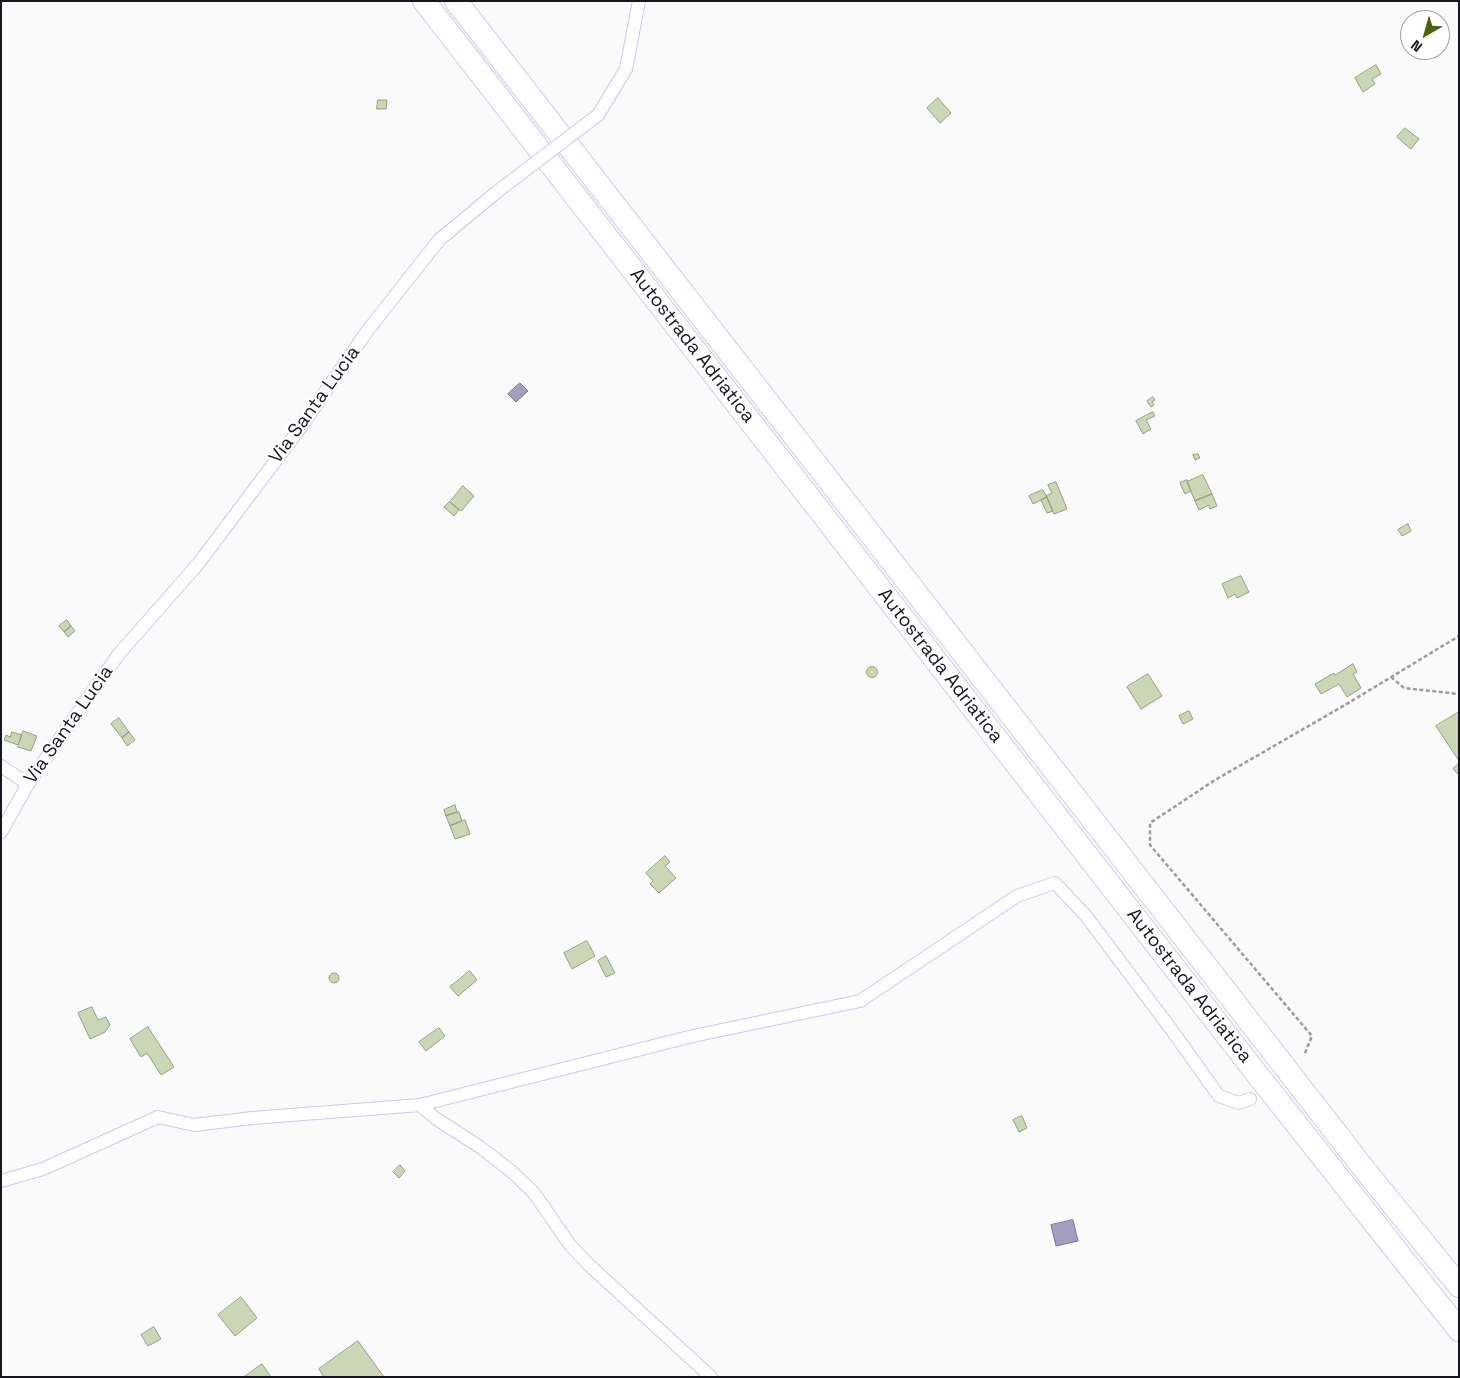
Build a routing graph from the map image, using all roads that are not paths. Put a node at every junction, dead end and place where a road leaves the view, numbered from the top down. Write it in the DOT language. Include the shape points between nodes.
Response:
graph roads {
  1 [pos="424,1"];
  2 [pos="456,1"];
  3 [pos="639,1"];
  4 [pos="1,766"];
  5 [pos="28,784"];
  6 [pos="1,832"];
  7 [pos="1250,1099"];
  8 [pos="420,1105"];
  9 [pos="1,1181"];
  10 [pos="1459,1286"];
  11 [pos="1459,1330"];
  12 [pos="711,1377"];
  1 -- 11 [label="highway, Autostrada Adriatica"];
  2 -- 10 [label="highway, Autostrada Adriatica" via="1368,1174"];
  3 -- 5 [label="street, Via Santa Lucia, bridge" via="626,70 598,115 439,240 368,330 301,427 198,564 118,654"];
  4 -- 5 [label="street"];
  5 -- 6 [label="street, Via Santa Lucia"];
  7 -- 8 [label="street" via="1239,1103 1219,1096 1086,916 1055,883 1017,896 860,1000 693,1036"];
  8 -- 9 [label="street" via="194,1125 158,1117 43,1169"];
  8 -- 12 [label="street" via="480,1147 528,1187 570,1245 588,1264"];
}
